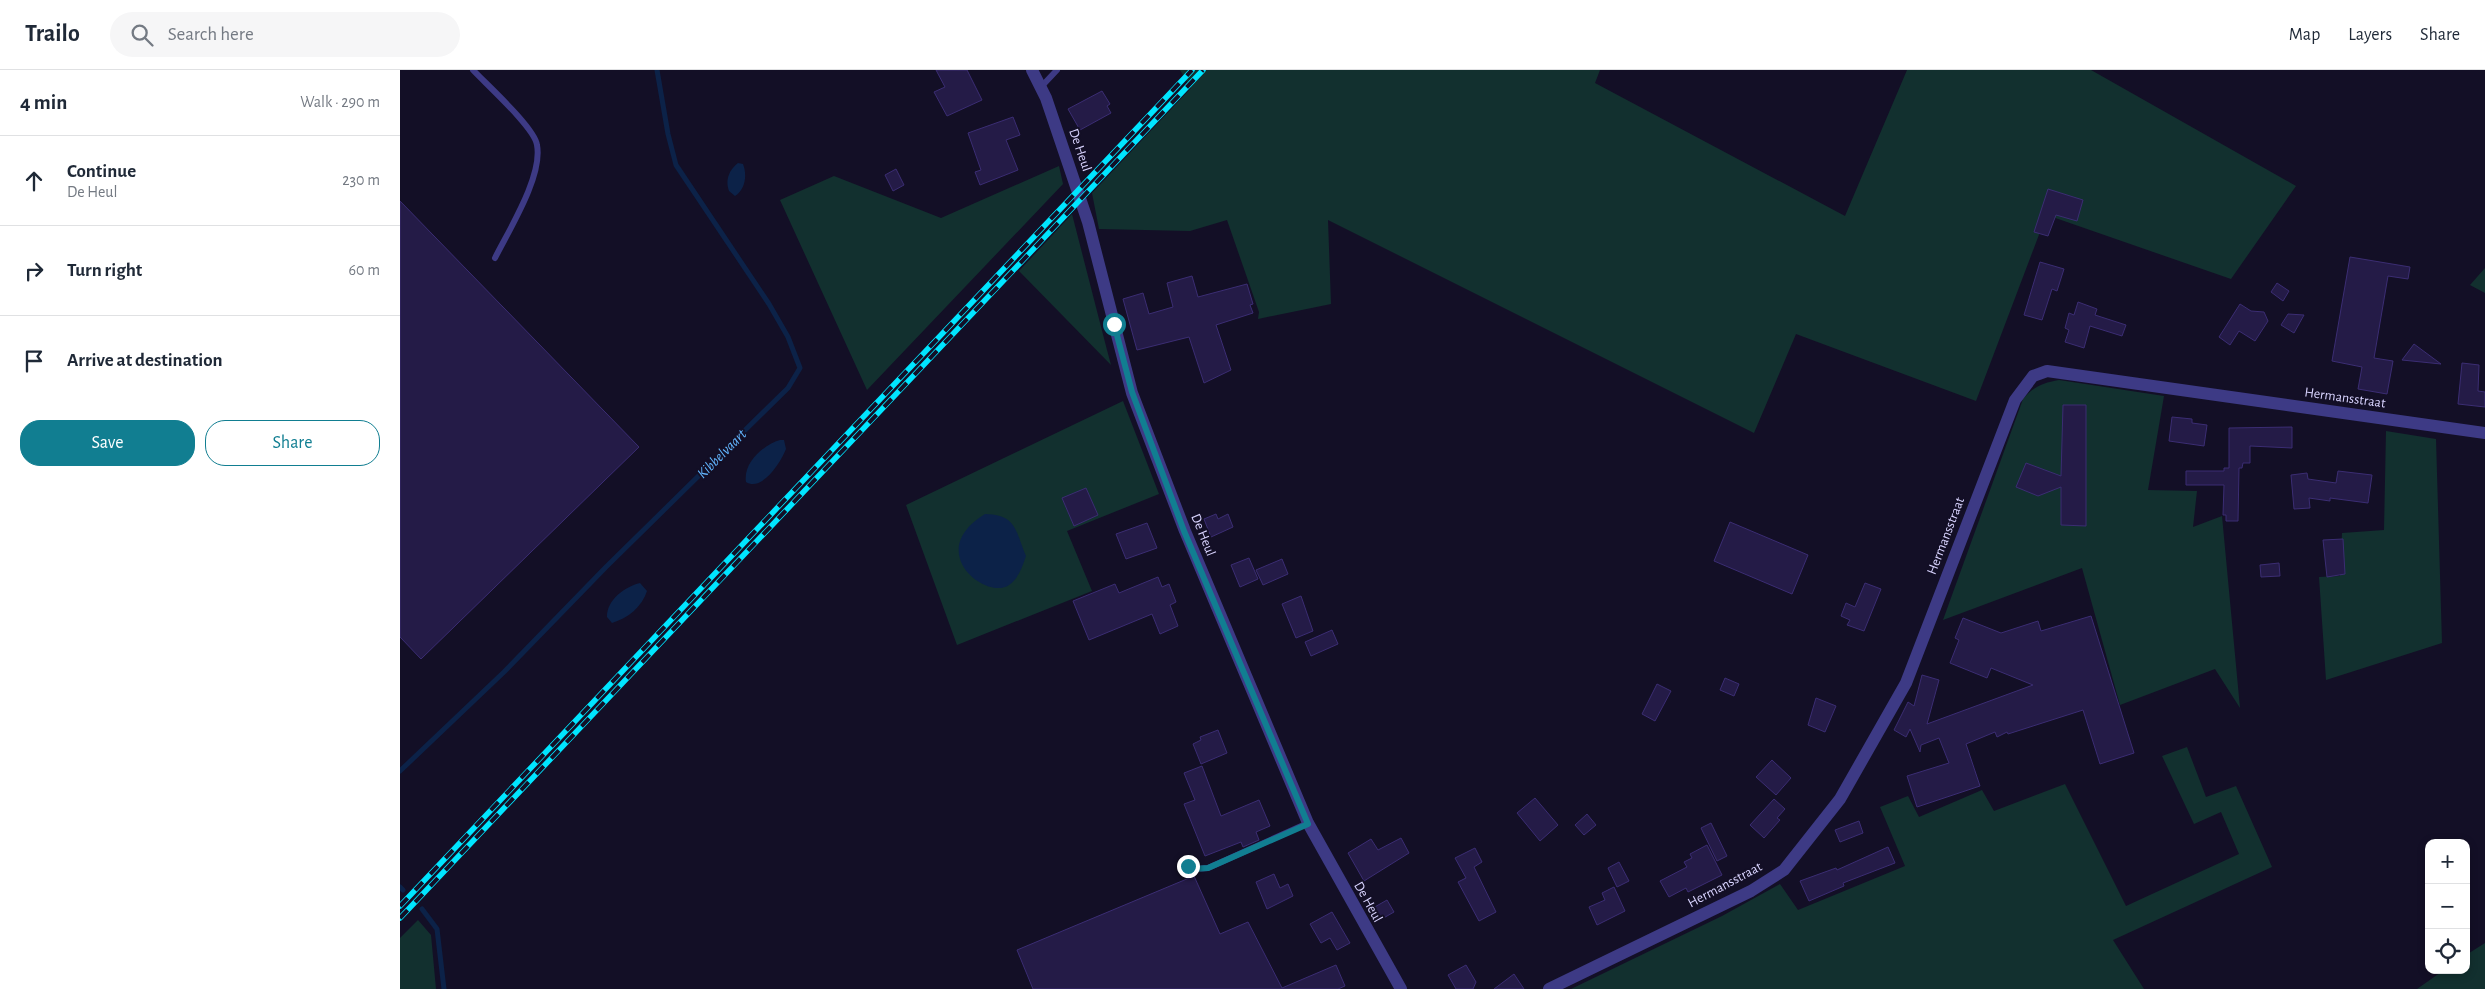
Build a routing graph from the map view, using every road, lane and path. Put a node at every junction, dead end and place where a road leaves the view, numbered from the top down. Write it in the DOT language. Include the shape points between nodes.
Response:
graph roads {
  1 [pos="473,70"];
  2 [pos="1032,70"];
  3 [pos="1057,70"];
  4 [pos="1041,87"];
  5 [pos="495,258"];
  6 [pos="2485,432"];
  7 [pos="1308,824"];
  8 [pos="1188,866"];
  9 [pos="1401,989"];
  10 [pos="1549,989"];
  1 -- 5 [label="lane" via="524,123 538,144 537,171"];
  2 -- 4 [label="street, De Heul"];
  3 -- 4 [label="lane"];
  4 -- 7 [label="street, De Heul" via="1088,222 1132,392 1184,531"];
  6 -- 10 [label="street, Hermansstraat" via="2047,371 2033,376 2015,400 1906,683 1835,806 1784,870 1751,891"];
  7 -- 8 [label="lane" via="1208,868"];
  7 -- 9 [label="street, De Heul"];
}
